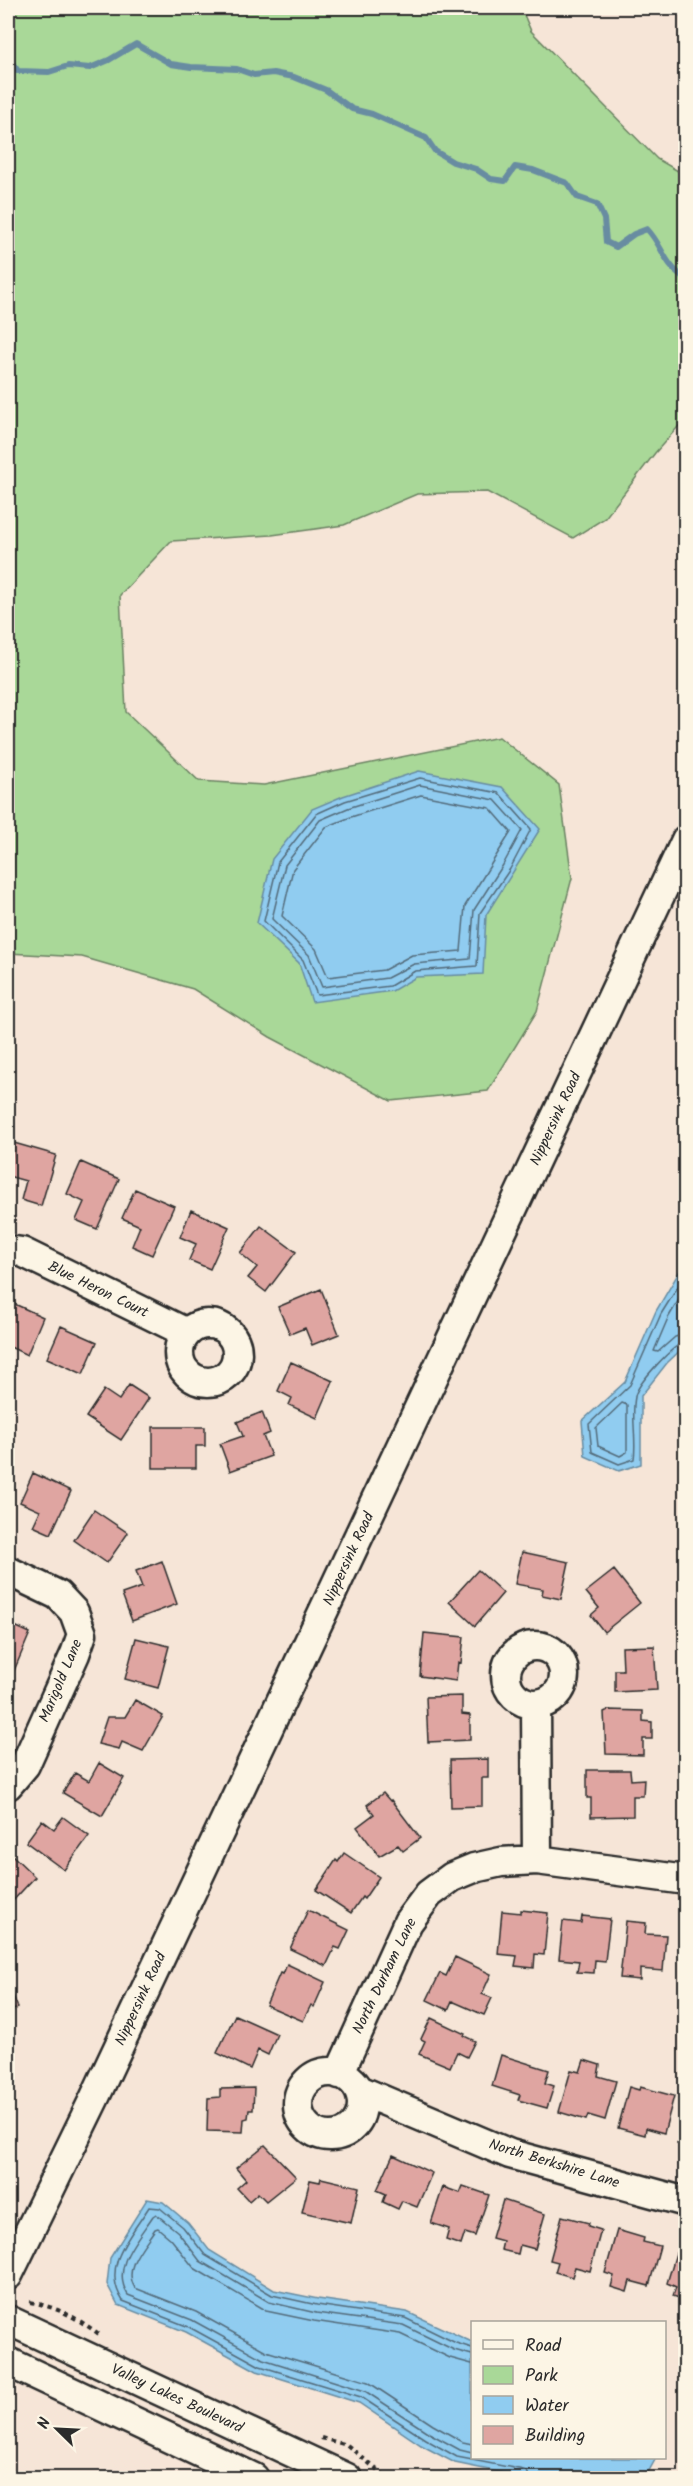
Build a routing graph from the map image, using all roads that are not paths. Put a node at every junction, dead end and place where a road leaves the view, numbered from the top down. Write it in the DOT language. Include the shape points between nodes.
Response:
graph roads {
  1 [pos="686,840"];
  2 [pos="8,1250"];
  3 [pos="187,1333"];
  4 [pos="8,1571"];
  5 [pos="536,1704"];
  6 [pos="8,1785"];
  7 [pos="537,1860"];
  8 [pos="686,1880"];
  9 [pos="349,2082"];
  10 [pos="686,2202"];
  11 [pos="8,2275"];
  12 [pos="8,2320"];
  13 [pos="8,2362"];
  14 [pos="254,2478"];
  15 [pos="347,2478"];
  1 -- 11 [label="street, Nippersink Road"];
  2 -- 3 [label="street, Blue Heron Court" via="22,1252"];
  4 -- 6 [label="street, Marigold Lane" via="58,1595 74,1612 82,1634 25,1765"];
  5 -- 7 [label="street"];
  7 -- 8 [label="street, North Durham Lane"];
  7 -- 9 [label="street, North Durham Lane" via="474,1868 452,1877 429,1894 408,1922"];
  9 -- 10 [label="street, North Berkshire Lane" via="510,2154"];
  12 -- 15 [label="street, Valley Lakes Boulevard"];
  13 -- 14 [label="street"];
}
